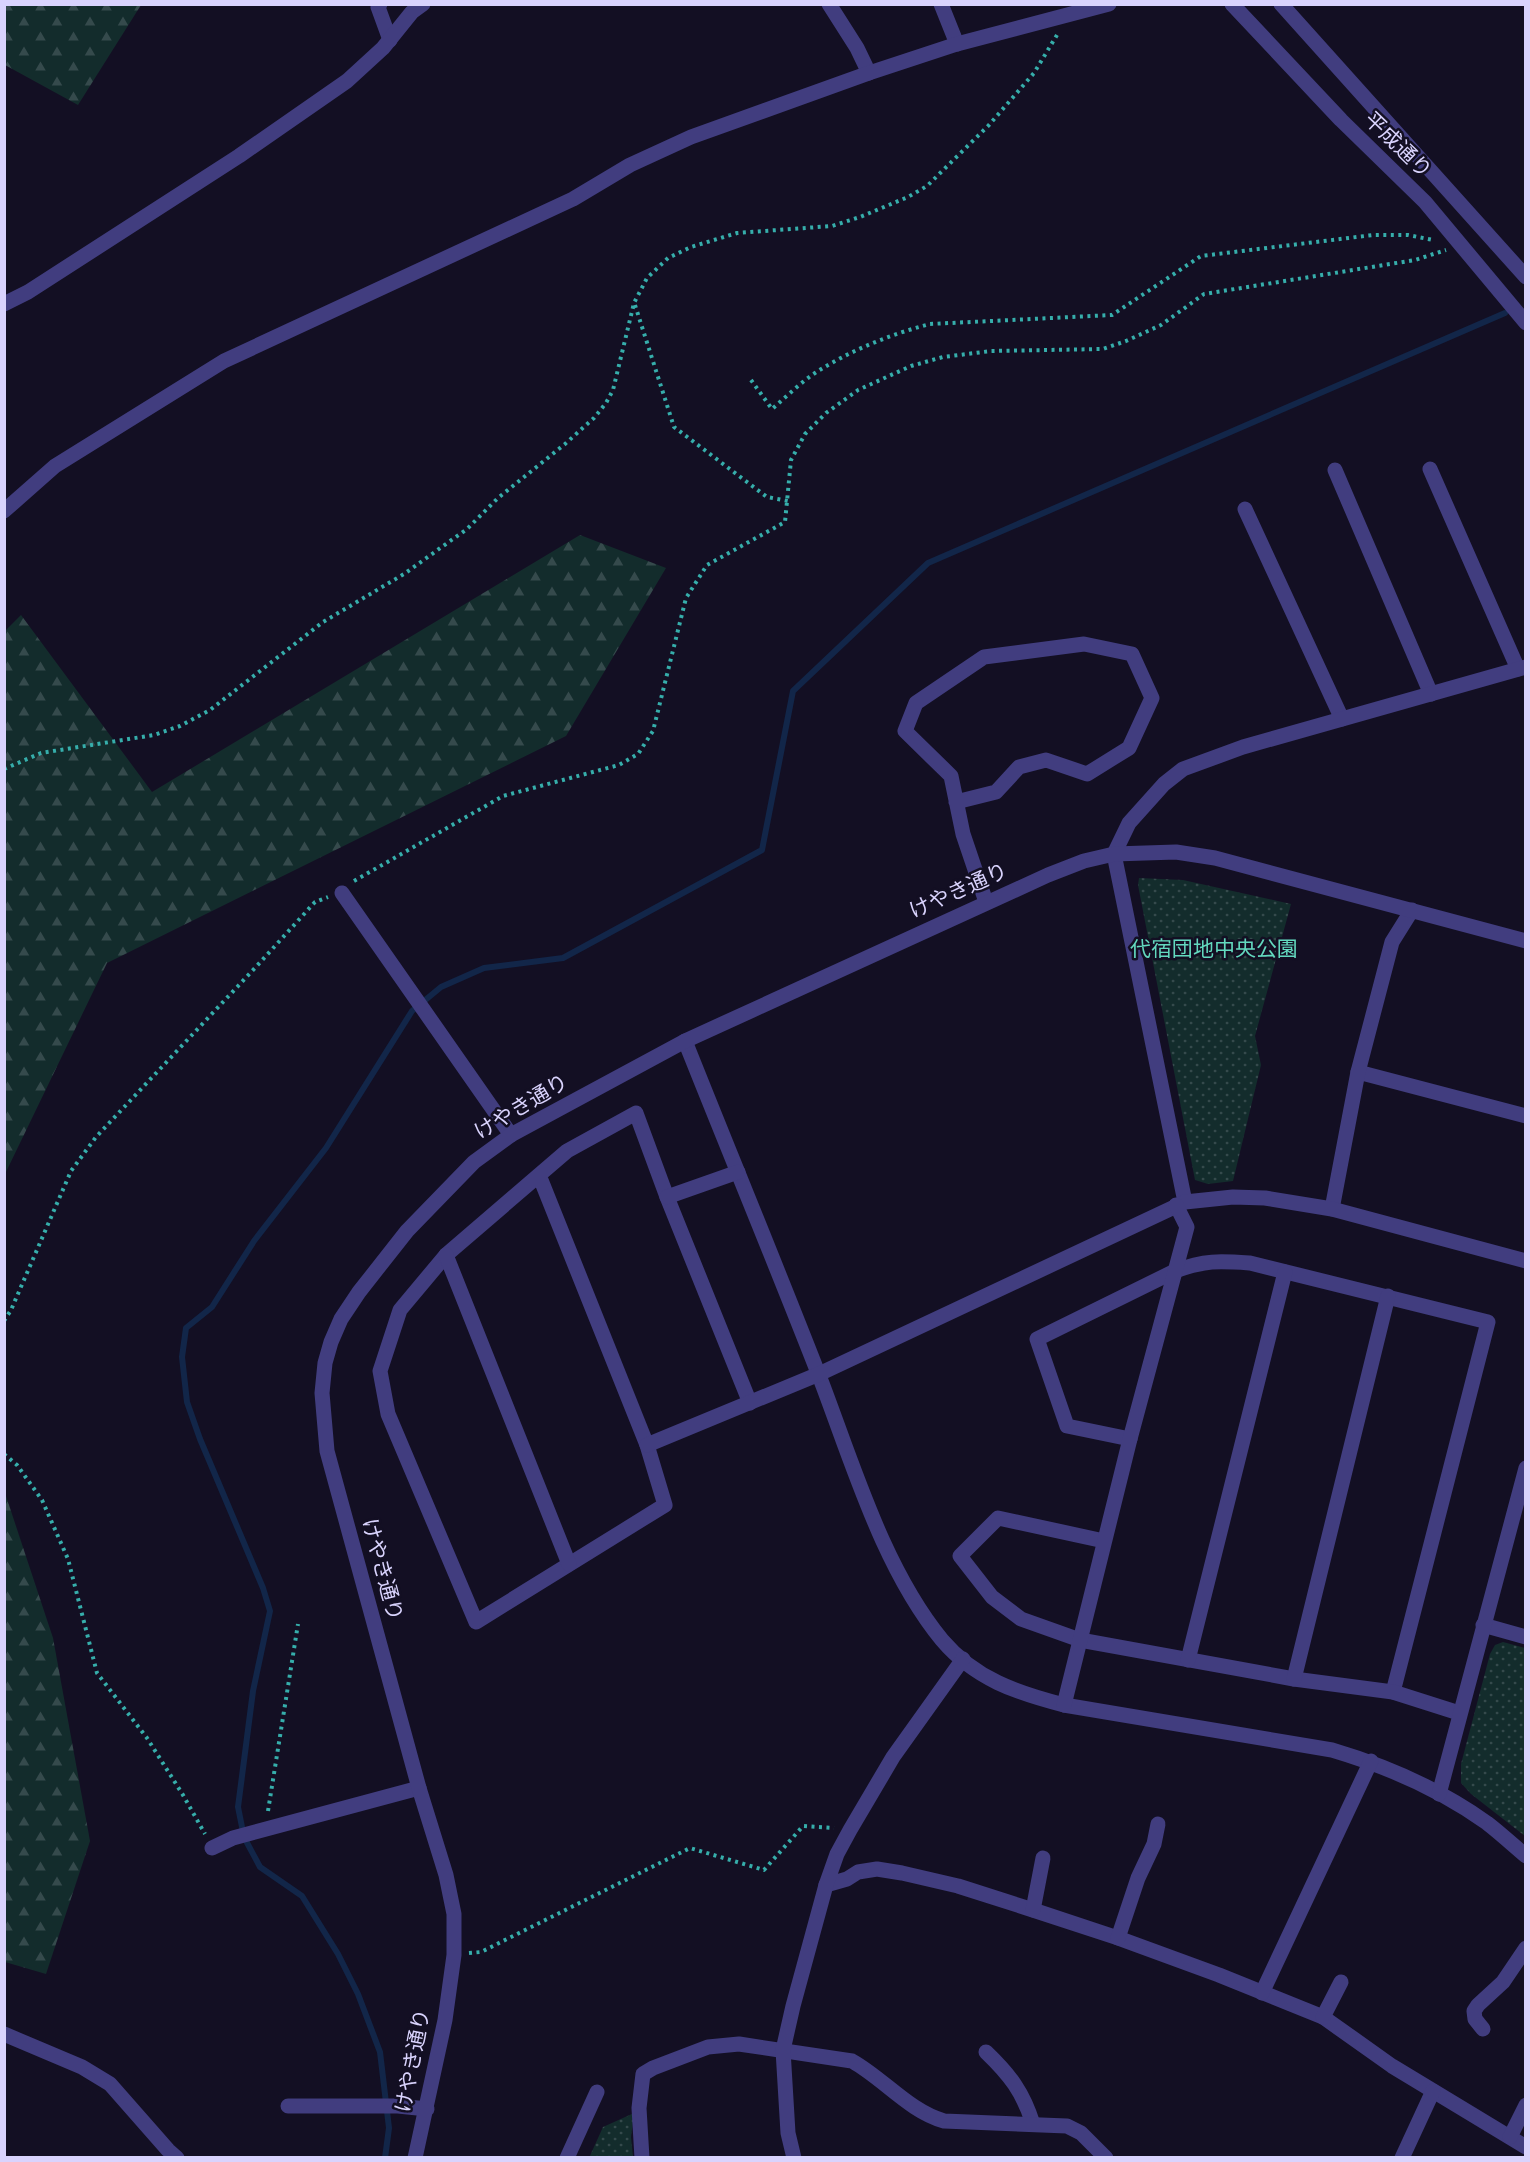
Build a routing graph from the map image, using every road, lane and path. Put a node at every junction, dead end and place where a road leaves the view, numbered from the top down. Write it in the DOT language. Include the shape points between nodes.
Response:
graph roads {
  1 [pos="380,4"];
  2 [pos="423,4"];
  3 [pos="829,4"];
  4 [pos="941,4"];
  5 [pos="1109,4"];
  6 [pos="1232,4"];
  7 [pos="1281,4"];
  8 [pos="1060,17"];
  9 [pos="390,40"];
  10 [pos="957,44"];
  11 [pos="869,74"];
  12 [pos="1461,245"];
  13 [pos="1526,277"];
  14 [pos="634,303"];
  15 [pos="4,304"];
  16 [pos="1526,323"];
  17 [pos="751,380"];
  18 [pos="1430,469"];
  19 [pos="1335,470"];
  20 [pos="788,501"];
  21 [pos="1245,509"];
  22 [pos="4,511"];
  23 [pos="1522,668"];
  24 [pos="1431,694"];
  25 [pos="1342,719"];
  26 [pos="4,769"];
  27 [pos="956,802"];
  28 [pos="1114,854"];
  29 [pos="342,893"];
  30 [pos="986,902"];
  31 [pos="1412,910"];
  32 [pos="1526,941"];
  33 [pos="685,1041"];
  34 [pos="1358,1072"];
  35 [pos="1526,1116"];
  36 [pos="511,1135"];
  37 [pos="738,1173"];
  38 [pos="539,1175"];
  39 [pos="667,1197"];
  40 [pos="1181,1204"];
  41 [pos="1332,1209"];
  42 [pos="446,1255"];
  43 [pos="1526,1261"];
  44 [pos="1175,1271"];
  45 [pos="1285,1272"];
  46 [pos="1388,1296"];
  47 [pos="4,1321"];
  48 [pos="819,1374"];
  49 [pos="750,1403"];
  50 [pos="1130,1439"];
  51 [pos="647,1445"];
  52 [pos="4,1454"];
  53 [pos="1526,1468"];
  54 [pos="1104,1541"];
  55 [pos="569,1564"];
  56 [pos="298,1624"];
  57 [pos="1483,1625"];
  58 [pos="1526,1637"];
  59 [pos="1080,1640"];
  60 [pos="963,1659"];
  61 [pos="1188,1660"];
  62 [pos="1294,1679"];
  63 [pos="1393,1692"];
  64 [pos="1064,1705"];
  65 [pos="1459,1713"];
  66 [pos="1371,1761"];
  67 [pos="419,1788"];
  68 [pos="1439,1794"];
  69 [pos="1158,1824"];
  70 [pos="265,1830"];
  71 [pos="850,1830"];
  72 [pos="212,1848"];
  73 [pos="1526,1856"];
  74 [pos="1043,1858"];
  75 [pos="826,1885"];
  76 [pos="1033,1910"];
  77 [pos="1118,1938"];
  78 [pos="454,1955"];
  79 [pos="1523,1956"];
  80 [pos="1341,1982"];
  81 [pos="1262,1993"];
  82 [pos="1323,2017"];
  83 [pos="1483,2029"];
  84 [pos="4,2034"];
  85 [pos="783,2050"];
  86 [pos="986,2052"];
  87 [pos="1433,2091"];
  88 [pos="597,2092"];
  89 [pos="1526,2105"];
  90 [pos="288,2106"];
  91 [pos="427,2109"];
  92 [pos="1032,2124"];
  93 [pos="1510,2137"];
  94 [pos="1526,2147"];
  95 [pos="174,2156"];
  96 [pos="415,2157"];
  97 [pos="567,2157"];
  98 [pos="642,2157"];
  99 [pos="794,2157"];
  100 [pos="1106,2157"];
  101 [pos="1402,2157"];
  1 -- 9 [label="street"];
  2 -- 9 [label="street"];
  3 -- 11 [label="street"];
  4 -- 10 [label="street"];
  5 -- 8 [label="street"];
  6 -- 12 [label="street, 平成通り" via="1425,202"];
  7 -- 13 [label="street, 平成通り"];
  8 -- 10 [label="street"];
  8 -- 14 [label="path" via="1056,39 1034,73 974,141 927,186 832,226 737,232 691,247 668,258 647,278"];
  9 -- 15 [label="street" via="347,81 239,156"];
  10 -- 11 [label="street"];
  11 -- 22 [label="street" via="691,137 630,165 573,199 224,361 55,466"];
  12 -- 16 [label="street, 平成通り"];
  12 -- 17 [label="path" via="1373,235 1202,256 1112,315 930,324 908,330 841,358 814,374 772,409"];
  12 -- 20 [label="path" via="1415,260 1204,294 1161,325 1103,349 991,351 911,366 858,390 826,412 805,434 791,460"];
  14 -- 20 [label="path" via="674,427 767,497"];
  14 -- 26 [label="path" via="613,390 606,403 594,418 467,529 404,574 323,622 210,710 180,726 154,735 41,753"];
  18 -- 23 [label="street"];
  19 -- 24 [label="street"];
  20 -- 29 [label="path" via="785,522 707,565 686,598 653,731 638,754 619,765 503,796 357,878"];
  21 -- 25 [label="street"];
  23 -- 24 [label="street"];
  24 -- 25 [label="street"];
  25 -- 28 [label="street" via="1183,769 1129,823"];
  27 -- 27 [label="street" via="951,776 905,730 916,703 984,657 1084,644 1132,654 1152,699 1130,748 1087,774 1046,760 1019,767 996,792"];
  27 -- 30 [label="street"];
  28 -- 30 [label="street, けやき通り" via="1048,874"];
  28 -- 31 [label="street, けやき通り" via="1176,852 1215,858"];
  28 -- 40 [label="street"];
  29 -- 36 [label="street"];
  29 -- 47 [label="path" via="315,902 96,1137 71,1171"];
  30 -- 33 [label="street, けやき通り"];
  31 -- 32 [label="street, けやき通り"];
  31 -- 34 [label="street" via="1392,942"];
  33 -- 36 [label="street, けやき通り"];
  33 -- 37 [label="street"];
  34 -- 35 [label="street"];
  34 -- 41 [label="street"];
  36 -- 67 [label="street, けやき通り" via="474,1162 407,1231 341,1319 324,1363 322,1393 327,1450"];
  37 -- 39 [label="street"];
  37 -- 48 [label="street"];
  38 -- 39 [label="street" via="567,1151 636,1113"];
  38 -- 42 [label="street"];
  38 -- 51 [label="street"];
  39 -- 49 [label="street"];
  40 -- 41 [label="street" via="1233,1197 1265,1198"];
  40 -- 44 [label="street" via="1187,1227"];
  40 -- 48 [label="street"];
  41 -- 43 [label="street"];
  42 -- 55 [label="street"];
  42 -- 55 [label="street" via="400,1310 380,1371 388,1414 476,1622"];
  44 -- 45 [label="street" via="1198,1262 1225,1261"];
  44 -- 50 [label="street"];
  44 -- 50 [label="street" via="1037,1339 1067,1426"];
  45 -- 46 [label="street"];
  45 -- 61 [label="street"];
  46 -- 62 [label="street"];
  46 -- 63 [label="street" via="1488,1322"];
  48 -- 49 [label="street"];
  48 -- 60 [label="street" via="901,1578 944,1641"];
  49 -- 51 [label="street"];
  50 -- 54 [label="street"];
  51 -- 55 [label="street" via="665,1506"];
  52 -- 72 [label="path" via="42,1500 68,1559 97,1673 147,1738"];
  53 -- 57 [label="street"];
  54 -- 59 [label="street"];
  54 -- 59 [label="street" via="998,1518 960,1556 992,1598 1021,1619"];
  56 -- 70 [label="path"];
  57 -- 58 [label="street"];
  57 -- 65 [label="street"];
  59 -- 61 [label="street"];
  59 -- 64 [label="street"];
  60 -- 64 [label="street" via="987,1678 1023,1694"];
  60 -- 71 [label="street" via="893,1757"];
  61 -- 62 [label="street"];
  62 -- 63 [label="street"];
  63 -- 65 [label="street"];
  64 -- 66 [label="street" via="1332,1750"];
  65 -- 68 [label="street"];
  66 -- 68 [label="street"];
  66 -- 81 [label="street"];
  67 -- 70 [label="street"];
  67 -- 78 [label="street, けやき通り" via="446,1875 454,1914"];
  68 -- 73 [label="street" via="1487,1823"];
  69 -- 77 [label="street"];
  70 -- 72 [label="street"];
  71 -- 75 [label="street"];
  71 -- 78 [label="path" via="803,1826 764,1870 690,1848 481,1952"];
  74 -- 76 [label="street"];
  75 -- 76 [label="street" via="877,1869 958,1886"];
  75 -- 85 [label="street"];
  76 -- 77 [label="street"];
  77 -- 81 [label="street"];
  78 -- 91 [label="street, けやき通り"];
  79 -- 83 [label="street" via="1474,2011 1474,2019"];
  80 -- 82 [label="street"];
  81 -- 82 [label="street"];
  82 -- 87 [label="street"];
  84 -- 95 [label="street" via="82,2067 110,2084"];
  85 -- 92 [label="street" via="852,2061 927,2116 958,2122"];
  85 -- 98 [label="street" via="739,2044 708,2047 643,2074 639,2108"];
  85 -- 99 [label="street" via="788,2133"];
  86 -- 92 [label="street" via="1007,2072 1026,2103"];
  87 -- 93 [label="street"];
  87 -- 101 [label="street"];
  88 -- 97 [label="street"];
  89 -- 93 [label="street"];
  90 -- 91 [label="street"];
  91 -- 96 [label="street, けやき通り"];
  92 -- 100 [label="street" via="1067,2126 1082,2133"];
  93 -- 94 [label="street"];
}
